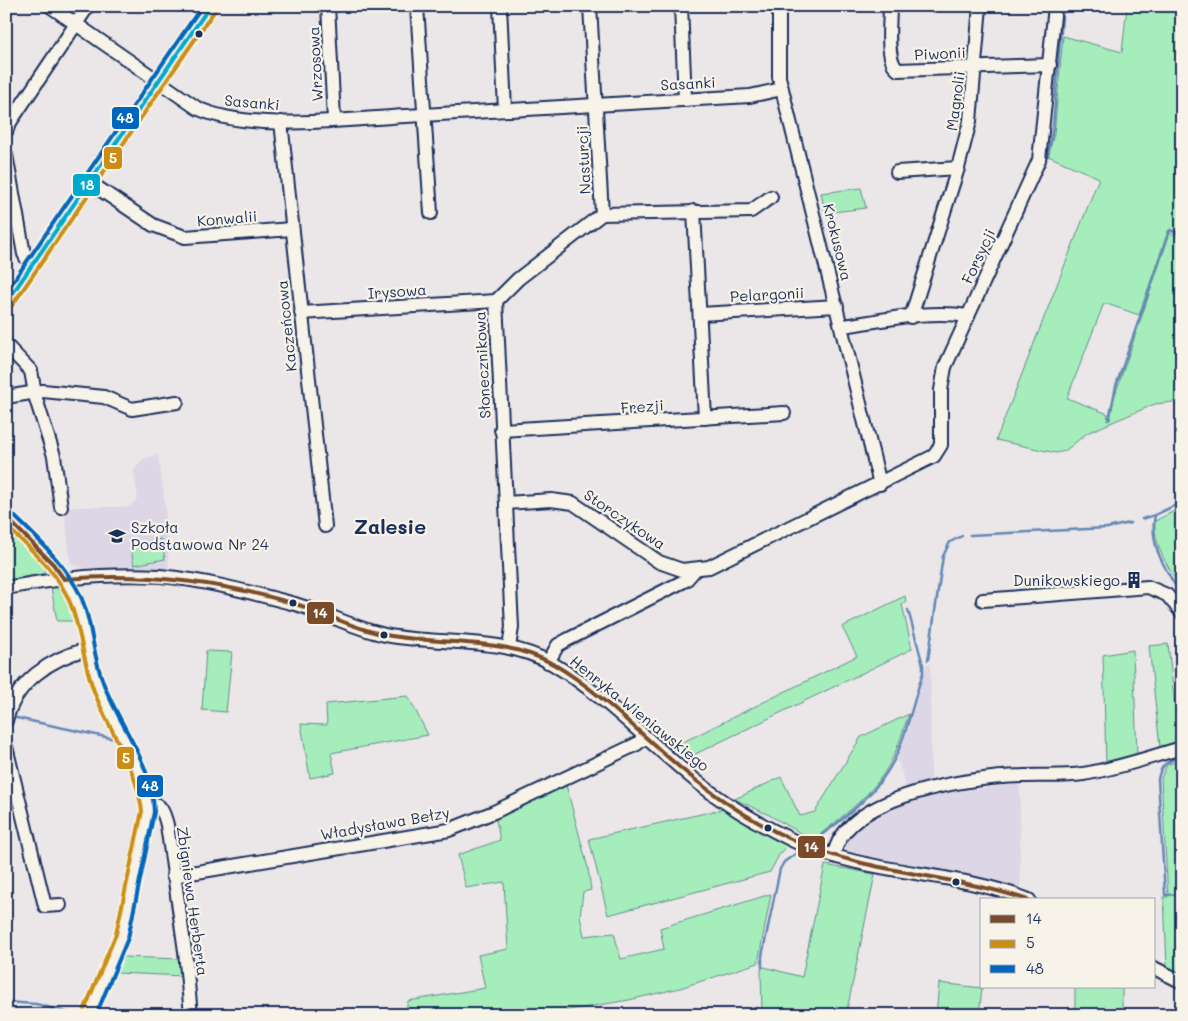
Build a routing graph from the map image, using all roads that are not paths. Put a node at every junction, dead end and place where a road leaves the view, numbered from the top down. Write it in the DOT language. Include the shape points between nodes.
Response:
graph roads {
  1 [pos="50,6"];
  2 [pos="88,6"];
  3 [pos="210,6"];
  4 [pos="328,6"];
  5 [pos="417,6"];
  6 [pos="500,6"];
  7 [pos="590,6"];
  8 [pos="681,6"];
  9 [pos="779,6"];
  10 [pos="890,6"];
  11 [pos="980,6"];
  12 [pos="1055,6"];
  13 [pos="76,24"];
  14 [pos="1050,65"];
  15 [pos="976,68"];
  16 [pos="159,81"];
  17 [pos="782,89"];
  18 [pos="685,100"];
  19 [pos="596,105"];
  20 [pos="505,110"];
  21 [pos="424,115"];
  22 [pos="334,119"];
  23 [pos="281,122"];
  24 [pos="6,132"];
  25 [pos="6,155"];
  26 [pos="958,168"];
  27 [pos="897,172"];
  28 [pos="89,182"];
  29 [pos="10,197"];
  30 [pos="771,197"];
  31 [pos="694,211"];
  32 [pos="431,212"];
  33 [pos="602,214"];
  34 [pos="292,229"];
  35 [pos="31,268"];
  36 [pos="496,301"];
  37 [pos="6,303"];
  38 [pos="837,306"];
  39 [pos="301,313"];
  40 [pos="700,314"];
  41 [pos="968,316"];
  42 [pos="911,317"];
  43 [pos="842,326"];
  44 [pos="6,345"];
  45 [pos="35,391"];
  46 [pos="6,397"];
  47 [pos="177,402"];
  48 [pos="784,413"];
  49 [pos="705,418"];
  50 [pos="501,430"];
  51 [pos="880,484"];
  52 [pos="506,503"];
  53 [pos="61,507"];
  54 [pos="6,517"];
  55 [pos="324,526"];
  56 [pos="694,571"];
  57 [pos="64,579"];
  58 [pos="6,588"];
  59 [pos="983,600"];
  60 [pos="1182,613"];
  61 [pos="510,648"];
  62 [pos="88,649"];
  63 [pos="548,662"];
  64 [pos="6,721"];
  65 [pos="645,737"];
  66 [pos="6,746"];
  67 [pos="1182,748"];
  68 [pos="148,802"];
  69 [pos="834,856"];
  70 [pos="173,876"];
  71 [pos="1022,898"];
  72 [pos="60,904"];
  73 [pos="1156,969"];
  74 [pos="1182,982"];
  75 [pos="89,1015"];
  76 [pos="191,1015"];
  1 -- 13 [label="street, Sasanki"];
  2 -- 13 [label="street"];
  3 -- 16 [label="street"];
  4 -- 22 [label="street, Wrzosowa"];
  5 -- 21 [label="street"];
  6 -- 20 [label="street"];
  7 -- 19 [label="street"];
  8 -- 18 [label="street"];
  9 -- 17 [label="street, Krokusowa" via="778,66"];
  10 -- 15 [label="street, Piwonii" via="892,66 898,70"];
  11 -- 15 [label="street, Magnolii"];
  12 -- 14 [label="street, Forsycji"];
  13 -- 16 [label="street, Sasanki"];
  13 -- 24 [label="street"];
  14 -- 15 [label="street, Piwonii"];
  14 -- 41 [label="street, Forsycji" via="1042,145 1036,171"];
  15 -- 26 [label="street, Magnolii" via="970,122"];
  16 -- 23 [label="street, Sasanki" via="197,108 217,116"];
  16 -- 28 [label="street"];
  17 -- 18 [label="street, Sasanki" via="750,96"];
  17 -- 38 [label="street, Krokusowa"];
  18 -- 19 [label="street, Sasanki"];
  19 -- 20 [label="street, Sasanki"];
  19 -- 33 [label="street, Nasturcji"];
  20 -- 21 [label="street, Sasanki"];
  21 -- 22 [label="street, Sasanki"];
  21 -- 32 [label="street"];
  22 -- 23 [label="street, Sasanki"];
  23 -- 34 [label="street, Kaczeńcowa"];
  25 -- 29 [label="street"];
  26 -- 27 [label="street"];
  26 -- 42 [label="street, Magnolii"];
  28 -- 34 [label="street, Konwalii" via="158,228 185,237"];
  28 -- 35 [label="street"];
  29 -- 35 [label="street" via="24,254"];
  30 -- 31 [label="street" via="751,211"];
  31 -- 33 [label="street"];
  31 -- 40 [label="street"];
  33 -- 36 [label="street, Słonecznikowa" via="518,279"];
  34 -- 39 [label="street, Kaczeńcowa"];
  35 -- 37 [label="street"];
  36 -- 39 [label="street, Irysowa"];
  36 -- 50 [label="street, Słonecznikowa"];
  38 -- 40 [label="street, Pelargonii"];
  38 -- 43 [label="street, Krokusowa"];
  39 -- 55 [label="street, Kaczeńcowa"];
  40 -- 49 [label="street"];
  41 -- 42 [label="street"];
  41 -- 51 [label="street, Forsycji" via="945,367 941,390 943,436 938,451"];
  42 -- 43 [label="street"];
  43 -- 51 [label="street, Krokusowa"];
  44 -- 45 [label="street" via="31,371"];
  45 -- 46 [label="street"];
  45 -- 47 [label="street" via="95,396 132,409"];
  45 -- 53 [label="street" via="54,456"];
  48 -- 49 [label="street, Frezji"];
  49 -- 50 [label="street, Frezji"];
  50 -- 52 [label="street, Słonecznikowa"];
  51 -- 56 [label="street, Storczykowa" via="742,552"];
  52 -- 56 [label="street, Storczykowa" via="560,500 573,503 659,562"];
  52 -- 61 [label="street, Słonecznikowa"];
  54 -- 57 [label="street"];
  56 -- 63 [label="street, Storczykowa" via="686,580 563,642"];
  57 -- 58 [label="street, Henryka Wieniawskiego"];
  57 -- 61 [label="street, Henryka Wieniawskiego" via="127,576 181,579 293,603 386,635"];
  57 -- 62 [label="street" via="75,600"];
  59 -- 60 [label="street" via="1148,587 1167,595"];
  61 -- 63 [label="street, Henryka Wieniawskiego"];
  62 -- 64 [label="street" via="68,654 41,670 20,691"];
  62 -- 68 [label="street" via="97,684 140,774"];
  63 -- 65 [label="street, Henryka Wieniawskiego" via="589,690"];
  65 -- 69 [label="street, Henryka Wieniawskiego" via="697,782 740,811 796,842"];
  65 -- 70 [label="street, Władysława Bełzy" via="629,748 449,830"];
  66 -- 72 [label="street" via="45,906"];
  67 -- 69 [label="street" via="1090,773 1009,776 920,791 856,821 841,836"];
  68 -- 70 [label="street, Zbigniewa Herberta" via="160,807 164,816"];
  68 -- 75 [label="street" via="122,936"];
  69 -- 71 [label="street, Henryka Wieniawskiego" via="871,866 970,882"];
  70 -- 76 [label="street, Zbigniewa Herberta"];
  73 -- 74 [label="street"];
}
